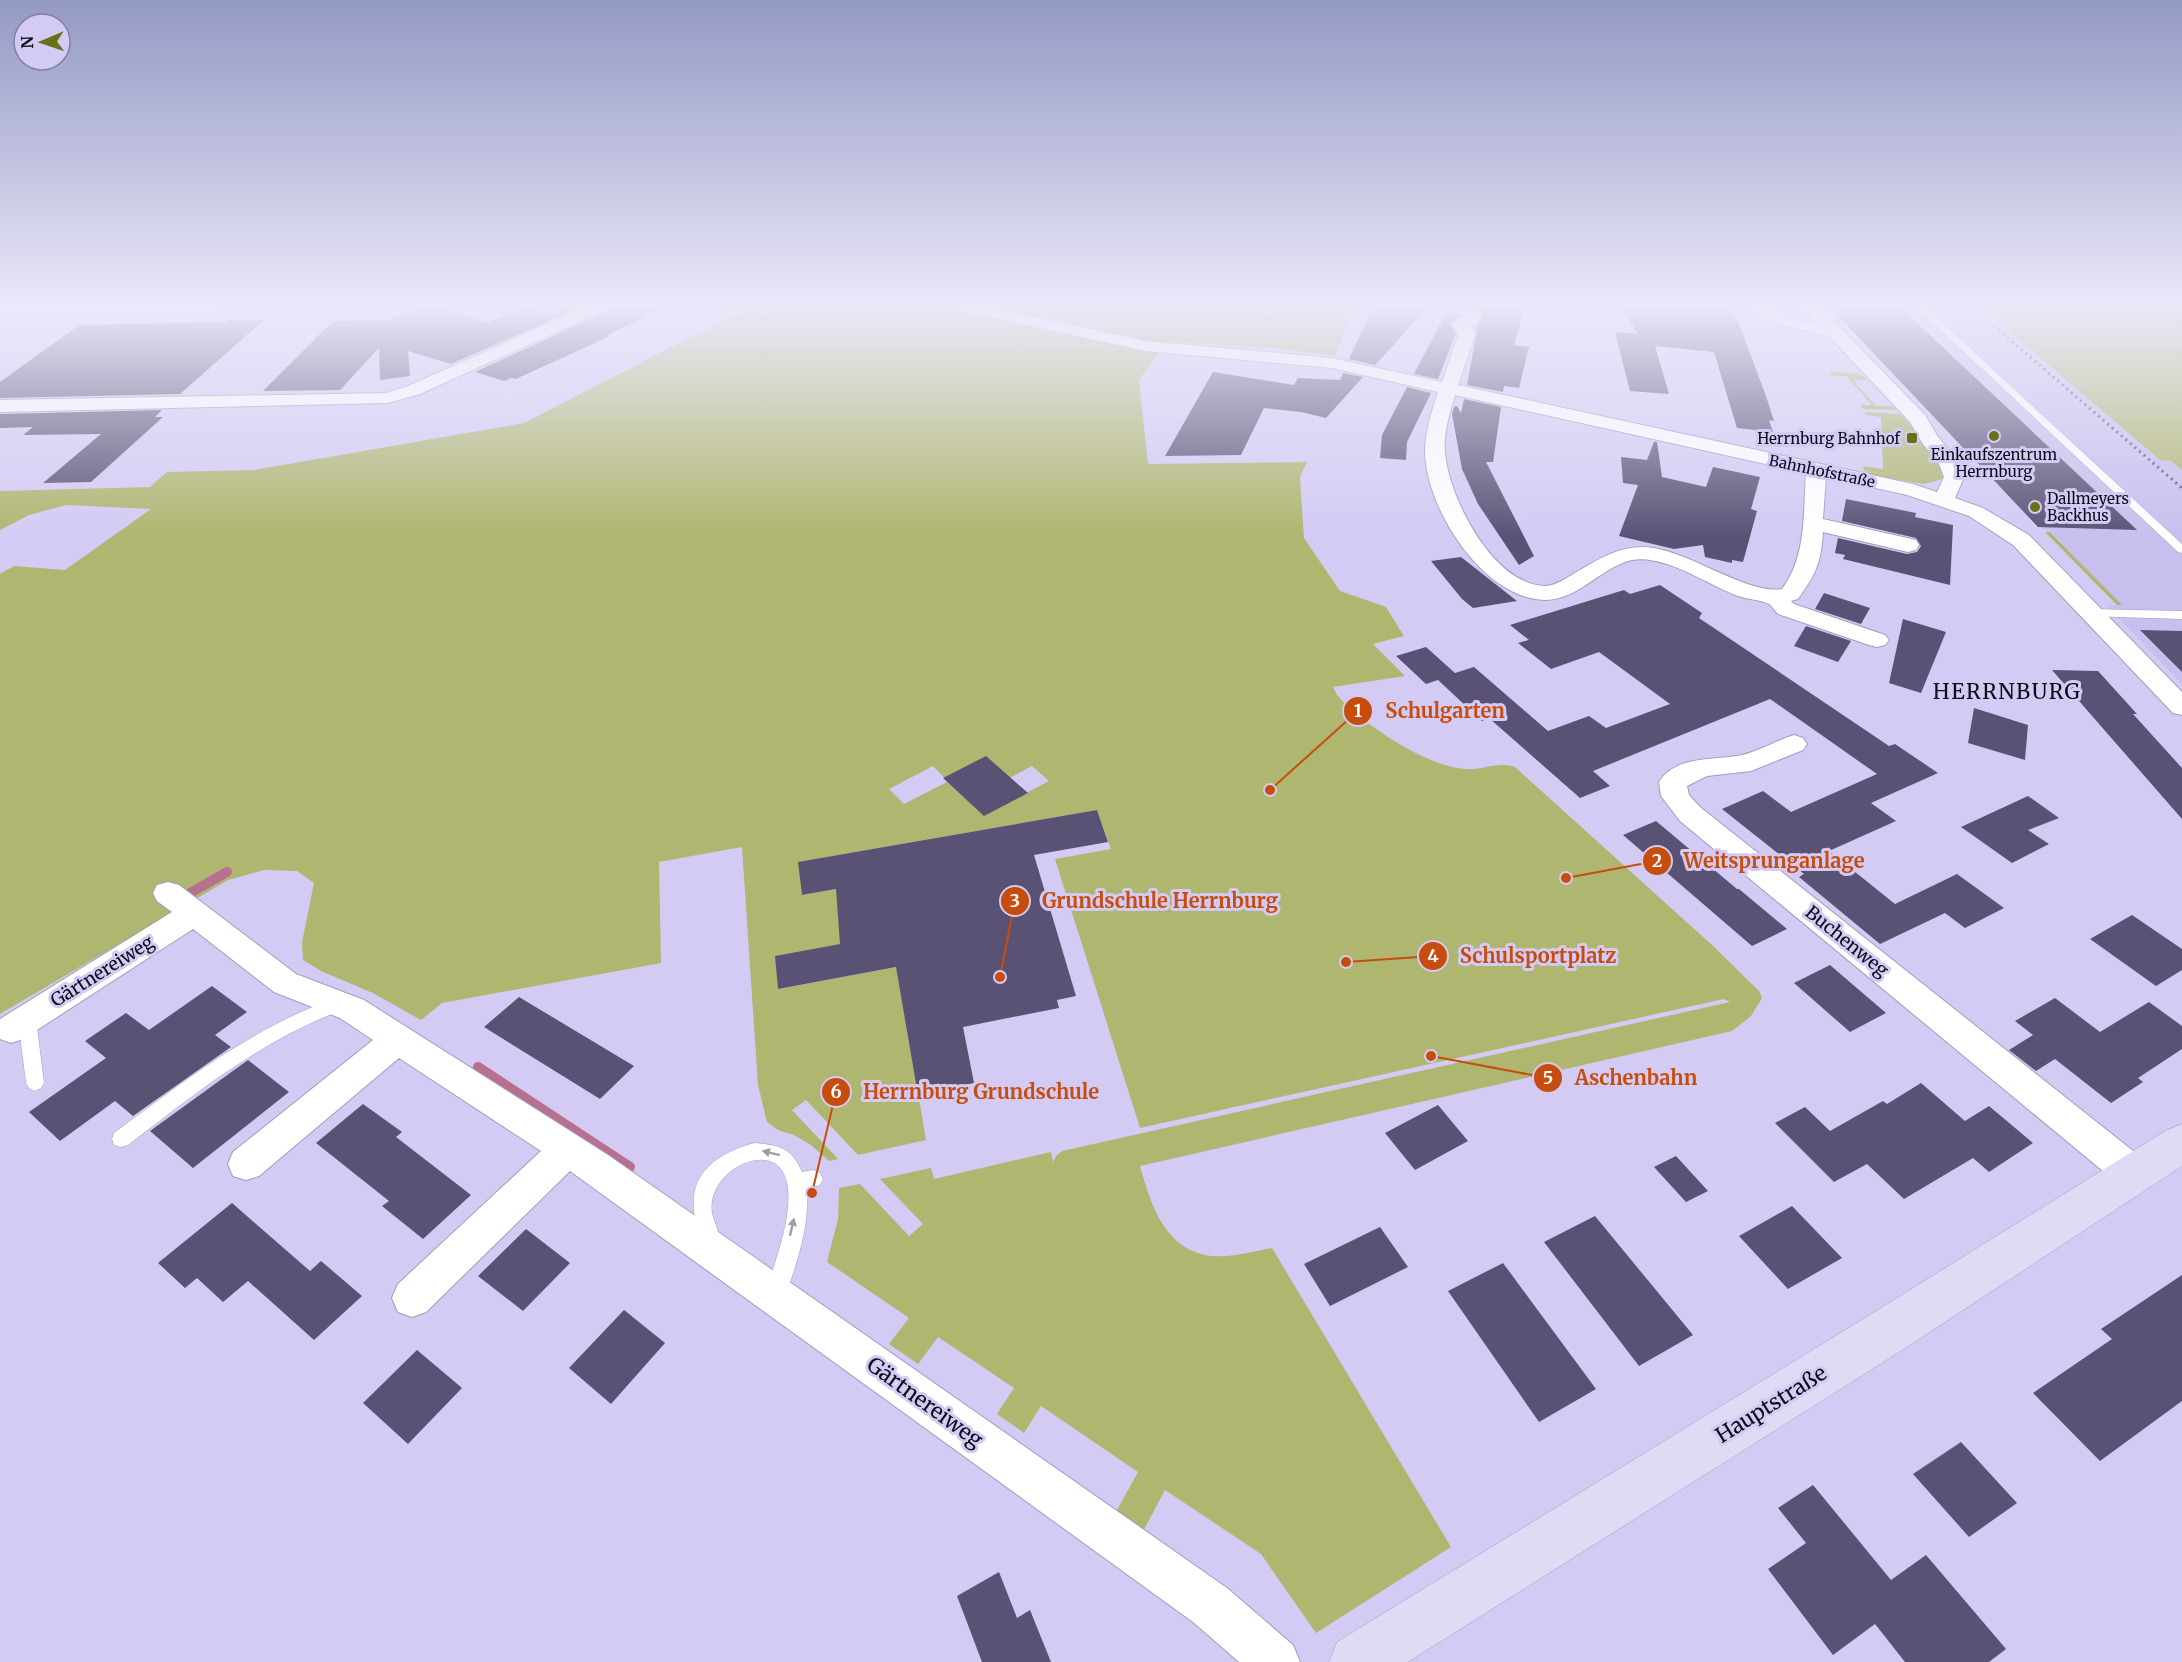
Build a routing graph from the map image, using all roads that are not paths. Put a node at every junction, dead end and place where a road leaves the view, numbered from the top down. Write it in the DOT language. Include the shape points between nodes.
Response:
graph roads {
  1 [pos="428,384"];
  2 [pos="1428,384"];
  3 [pos="1451,384"];
  4 [pos="1885,384"];
  5 [pos="2004,384"];
  6 [pos="1449,388"];
  7 [pos="0,406"];
  8 [pos="1816,469"];
  9 [pos="1944,500"];
  10 [pos="1812,523"];
  11 [pos="1908,545"];
  12 [pos="2182,550"];
  13 [pos="1775,597"];
  14 [pos="2091,613"];
  15 [pos="2182,615"];
  16 [pos="1877,640"];
  17 [pos="2182,707"];
  18 [pos="1794,744"];
  19 [pos="339,1004"];
  20 [pos="19,1024"];
  21 [pos="399,1039"];
  22 [pos="35,1083"];
  23 [pos="121,1139"];
  24 [pos="2182,1143"];
  25 [pos="568,1149"];
  26 [pos="246,1164"];
  27 [pos="2134,1174"];
  28 [pos="719,1255"];
  29 [pos="775,1295"];
  30 [pos="412,1298"];
  31 [pos="1276,1662"];
  32 [pos="1357,1662"];
  1 -- 7 [label="street" via="388,398 360,400"];
  2 -- 6 [label="street, Bahnhofstraße"];
  3 -- 6 [label="street"];
  4 -- 9 [label="street" via="1947,459 1953,477"];
  5 -- 12 [label="lane"];
  6 -- 8 [label="street, Bahnhofstraße"];
  6 -- 13 [label="street" via="1436,433 1436,469 1464,532 1483,557 1513,585 1545,593 1566,589 1618,557 1642,553 1662,556 1745,592"];
  8 -- 9 [label="street, Bahnhofstraße"];
  8 -- 10 [label="street"];
  9 -- 14 [label="street, Bahnhofstraße" via="1976,512 2021,540"];
  10 -- 11 [label="street"];
  10 -- 13 [label="street" via="1812,550 1804,575 1790,594"];
  13 -- 16 [label="street" via="1786,609"];
  14 -- 15 [label="lane"];
  14 -- 17 [label="street, Bahnhofstraße"];
  18 -- 27 [label="street, Buchenweg" via="1741,765 1702,767 1673,782 1672,791 1690,814"];
  19 -- 20 [label="street, Gärtnereiweg" via="285,983 181,903"];
  19 -- 21 [label="street, Gärtnereiweg"];
  19 -- 23 [label="lane" via="274,1030"];
  20 -- 22 [label="lane"];
  21 -- 25 [label="street, Gärtnereiweg"];
  21 -- 26 [label="street"];
  24 -- 27 [label="main road, Hauptstraße"];
  25 -- 28 [label="street, Gärtnereiweg"];
  25 -- 30 [label="street"];
  27 -- 32 [label="main road, Hauptstraße"];
  28 -- 29 [label="street, Gärtnereiweg"];
  29 -- 28 [label="lane, one-way" via="805,1180 781,1156 771,1151 753,1151 733,1157 711,1175 701,1198 703,1224"];
  29 -- 31 [label="street, Gärtnereiweg" via="1210,1605"];
}
